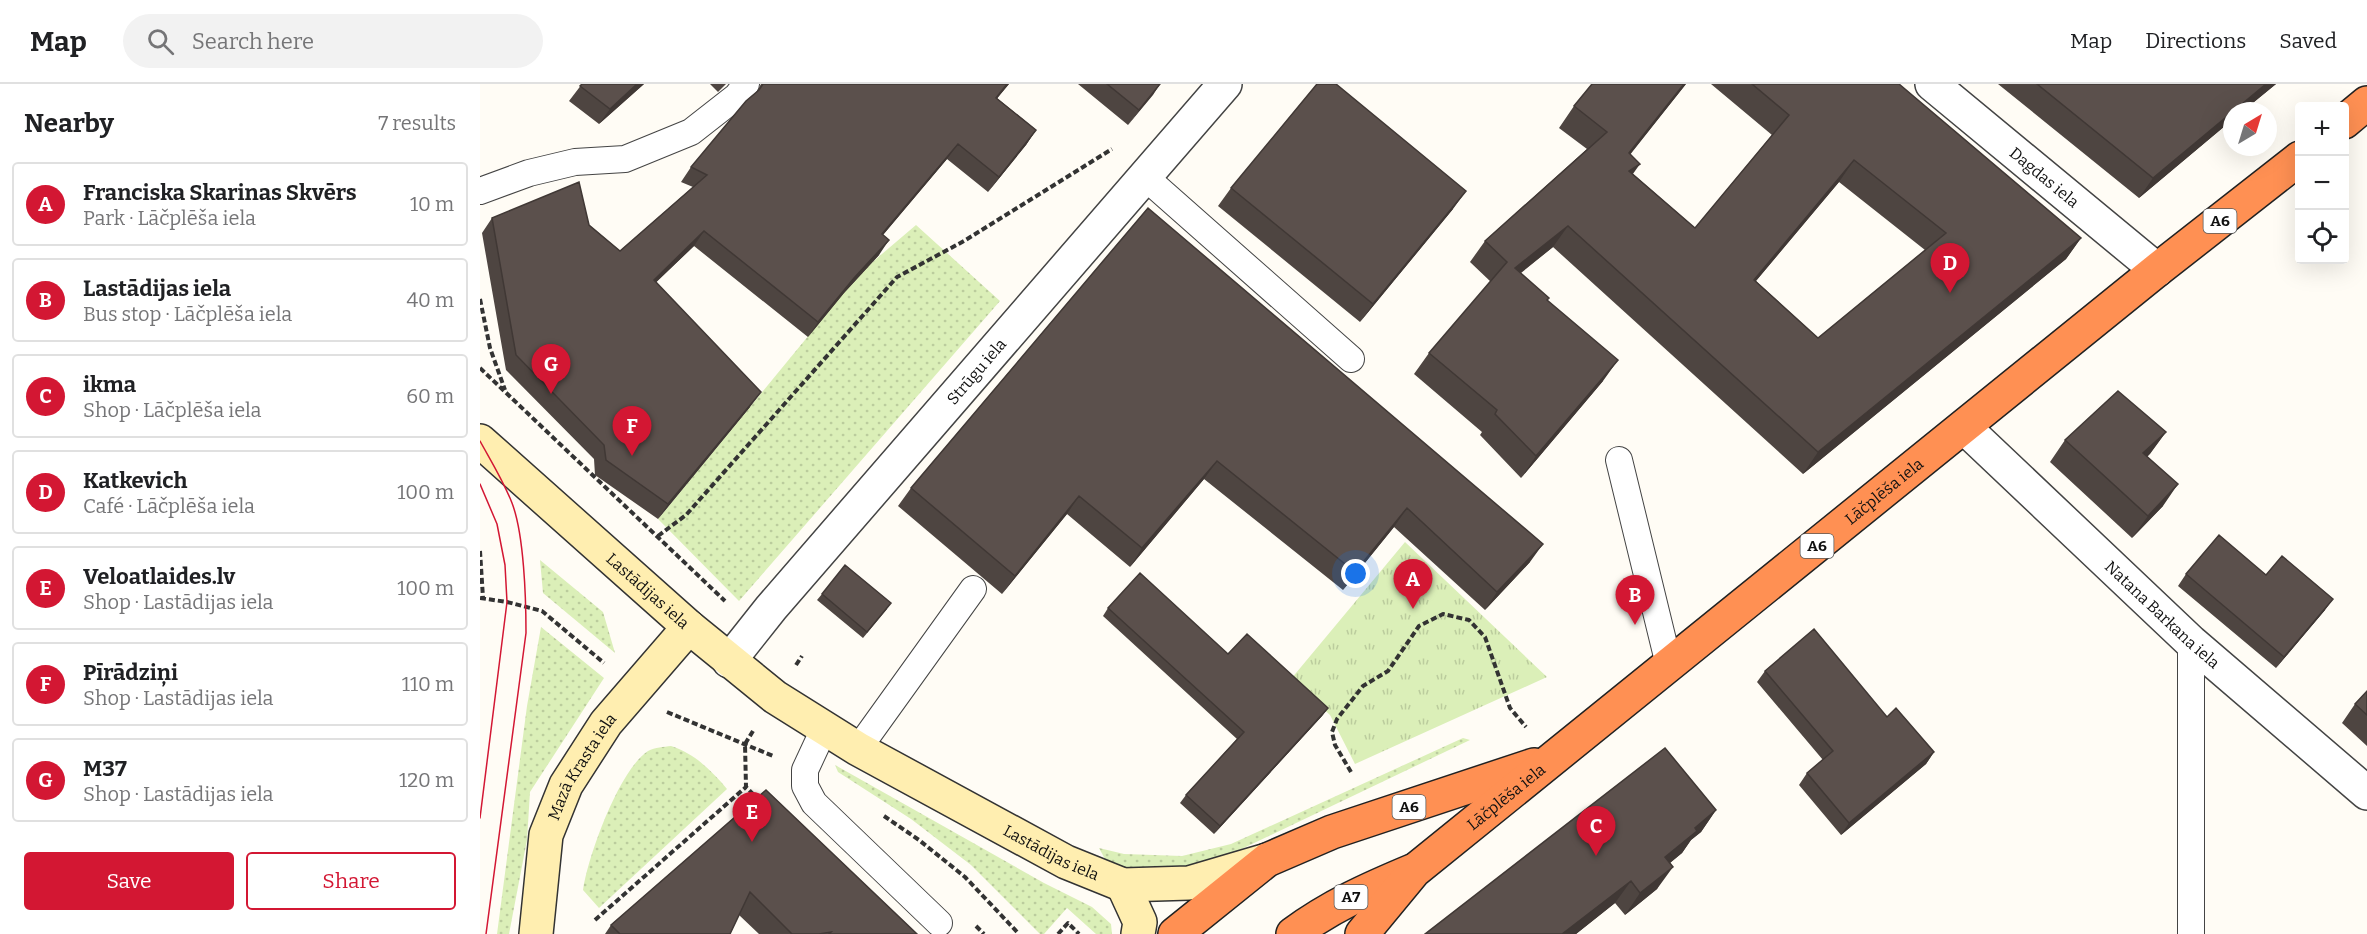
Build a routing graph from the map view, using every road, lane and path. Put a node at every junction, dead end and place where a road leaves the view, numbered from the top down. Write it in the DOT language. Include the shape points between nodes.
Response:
graph roads {
  1 [pos="746,84"];
  2 [pos="1225,84"];
  3 [pos="1932,84"];
  4 [pos="2367,103"];
  5 [pos="2349,118"];
  6 [pos="1112,150"];
  7 [pos="2295,162"];
  8 [pos="1145,177"];
  9 [pos="480,190"];
  10 [pos="2157,270"];
  11 [pos="480,299"];
  12 [pos="1351,359"];
  13 [pos="480,368"];
  14 [pos="506,393"];
  15 [pos="1964,427"];
  16 [pos="480,441"];
  17 [pos="1619,460"];
  18 [pos="658,536"];
  19 [pos="480,551"];
  20 [pos="972,589"];
  21 [pos="481,598"];
  22 [pos="756,626"];
  23 [pos="689,627"];
  24 [pos="2191,642"];
  25 [pos="729,661"];
  26 [pos="1669,665"];
  27 [pos="636,689"];
  28 [pos="1510,708"];
  29 [pos="825,727"];
  30 [pos="745,744"];
  31 [pos="858,749"];
  32 [pos="1553,759"];
  33 [pos="1351,772"];
  34 [pos="746,787"];
  35 [pos="2367,793"];
  36 [pos="919,840"];
  37 [pos="1267,860"];
  38 [pos="1414,871"];
  39 [pos="1123,885"];
  40 [pos="595,920"];
  41 [pos="939,923"];
  42 [pos="536,934"];
  43 [pos="1019,934"];
  44 [pos="1058,934"];
  45 [pos="1079,934"];
  46 [pos="1138,934"];
  47 [pos="1176,934"];
  48 [pos="1293,934"];
  49 [pos="1362,934"];
  50 [pos="2191,934"];
  1 -- 9 [label="lane" via="692,132 625,159 575,162 529,172"];
  2 -- 8 [label="street, Strūgu iela"];
  3 -- 10 [label="street, Dagdas iela"];
  4 -- 5 [label="highway"];
  6 -- 18 [label="path" via="964,241 897,277 686,514"];
  7 -- 10 [label="highway, Lāčplēša iela / A6"];
  8 -- 12 [label="lane"];
  8 -- 22 [label="street, Strūgu iela"];
  10 -- 15 [label="highway, Lāčplēša iela / A6"];
  11 -- 14 [label="path" via="490,348"];
  13 -- 14 [label="path"];
  14 -- 18 [label="path"];
  15 -- 24 [label="street, Natana Barkana iela"];
  15 -- 26 [label="highway, Lāčplēša iela / A6"];
  16 -- 23 [label="street, Lastādijas iela"];
  17 -- 26 [label="lane"];
  18 -- 22 [label="path" via="735,611"];
  19 -- 21 [label="path"];
  20 -- 31 [label="lane"];
  21 -- 27 [label="path" via="542,611"];
  22 -- 25 [label="street, Strūgu iela"];
  23 -- 25 [label="street, Lastādijas iela"];
  23 -- 27 [label="street, Mazā Krasta iela"];
  24 -- 35 [label="street, Natana Barkana iela"];
  24 -- 50 [label="lane"];
  25 -- 29 [label="street, Lastādijas iela" via="775,697"];
  26 -- 32 [label="highway, Lāčplēša iela / A6"];
  27 -- 30 [label="path" via="669,713"];
  27 -- 42 [label="street, Mazā Krasta iela" via="606,723 566,785 546,835"];
  28 -- 33 [label="path" via="1485,637 1469,620 1443,614 1419,626 1388,671 1363,686 1337,719 1332,732 1335,745"];
  29 -- 31 [label="street, Lastādijas iela"];
  29 -- 41 [label="lane" via="805,770 805,786 814,803"];
  31 -- 39 [label="street, Lastādijas iela" via="1066,862"];
  32 -- 37 [label="highway, A6" via="1332,832"];
  32 -- 38 [label="highway, Lāčplēša iela / A6"];
  34 -- 40 [label="path"];
  36 -- 43 [label="path" via="964,877"];
  37 -- 39 [label="street, Lastādijas iela" via="1189,883"];
  37 -- 47 [label="highway, A6"];
  38 -- 48 [label="highway, Lāčplēša iela / A7" via="1359,893"];
  38 -- 49 [label="highway, Lāčplēša iela / A6"];
  39 -- 46 [label="street" via="1140,922"];
  44 -- 45 [label="path" via="1068,923"];
}
